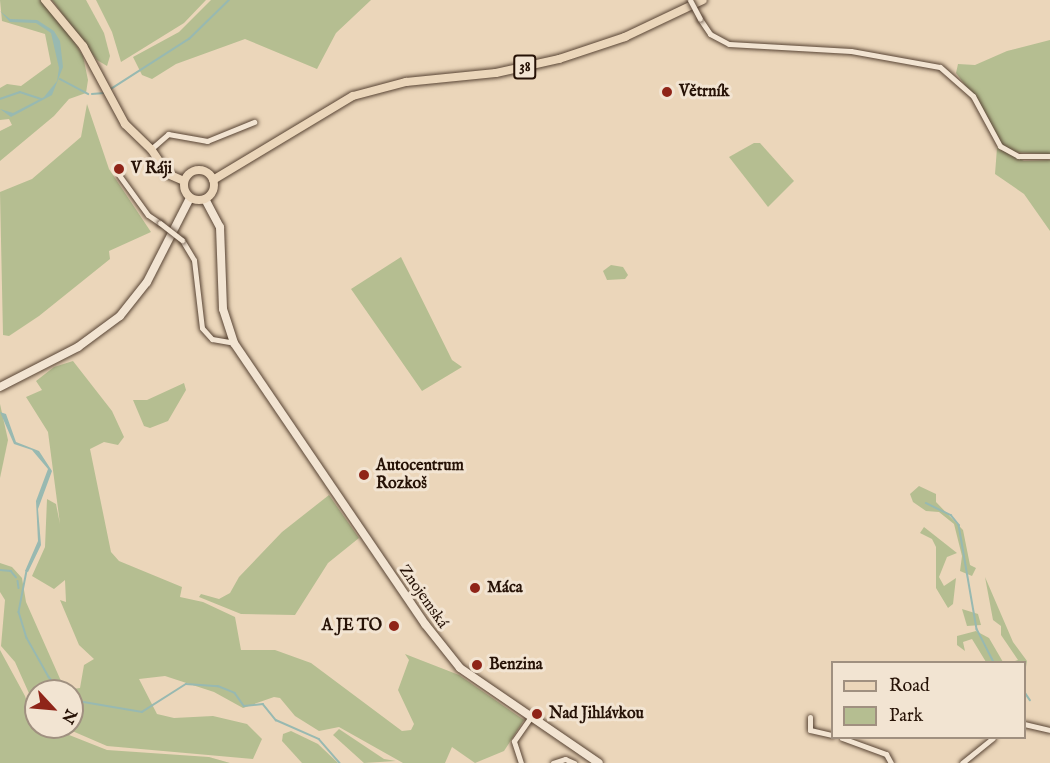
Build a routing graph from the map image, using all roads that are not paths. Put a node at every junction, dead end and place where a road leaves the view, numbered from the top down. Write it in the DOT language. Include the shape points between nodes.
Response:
graph roads {
  1 [pos="45,0"];
  2 [pos="690,0"];
  3 [pos="703,0"];
  4 [pos="254,122"];
  5 [pos="151,149"];
  6 [pos="1050,156"];
  7 [pos="119,176"];
  8 [pos="213,180"];
  9 [pos="184,181"];
  10 [pos="190,198"];
  11 [pos="205,199"];
  12 [pos="234,343"];
  13 [pos="0,387"];
  14 [pos="531,717"];
  15 [pos="810,717"];
  16 [pos="1026,724"];
  17 [pos="1050,730"];
  18 [pos="831,735"];
  19 [pos="845,739"];
  20 [pos="992,739"];
  21 [pos="571,762"];
  22 [pos="521,763"];
  23 [pos="553,763"];
  24 [pos="598,763"];
  25 [pos="891,763"];
  26 [pos="962,763"];
  1 -- 5 [label="main road" via="83,46 125,124"];
  2 -- 6 [label="street, bridge" via="710,34 729,44 851,51 940,67 973,96 1000,146 1018,156"];
  3 -- 8 [label="main road, 38" via="625,37 559,59 496,73 406,82 359,93"];
  4 -- 5 [label="street" via="207,141 168,134"];
  5 -- 9 [label="main road" via="168,174"];
  7 -- 12 [label="street, bridge" via="148,214 182,240 194,260 202,328 212,339"];
  8 -- 9 [label="main road" via="198,170"];
  8 -- 11 [label="main road" via="212,193"];
  9 -- 10 [label="main road"];
  10 -- 11 [label="main road"];
  10 -- 13 [label="main road" via="147,282 127,308 87,342"];
  11 -- 12 [label="main road, Znojemská" via="220,227 223,309"];
  12 -- 14 [label="main road, Znojemská" via="445,651 460,668"];
  14 -- 22 [label="street" via="514,741"];
  14 -- 24 [label="main road, Znojemská"];
  15 -- 18 [label="street" via="810,730"];
  16 -- 17 [label="street"];
  19 -- 25 [label="street" via="886,754"];
  20 -- 26 [label="street"];
  21 -- 23 [label="street"];
}
